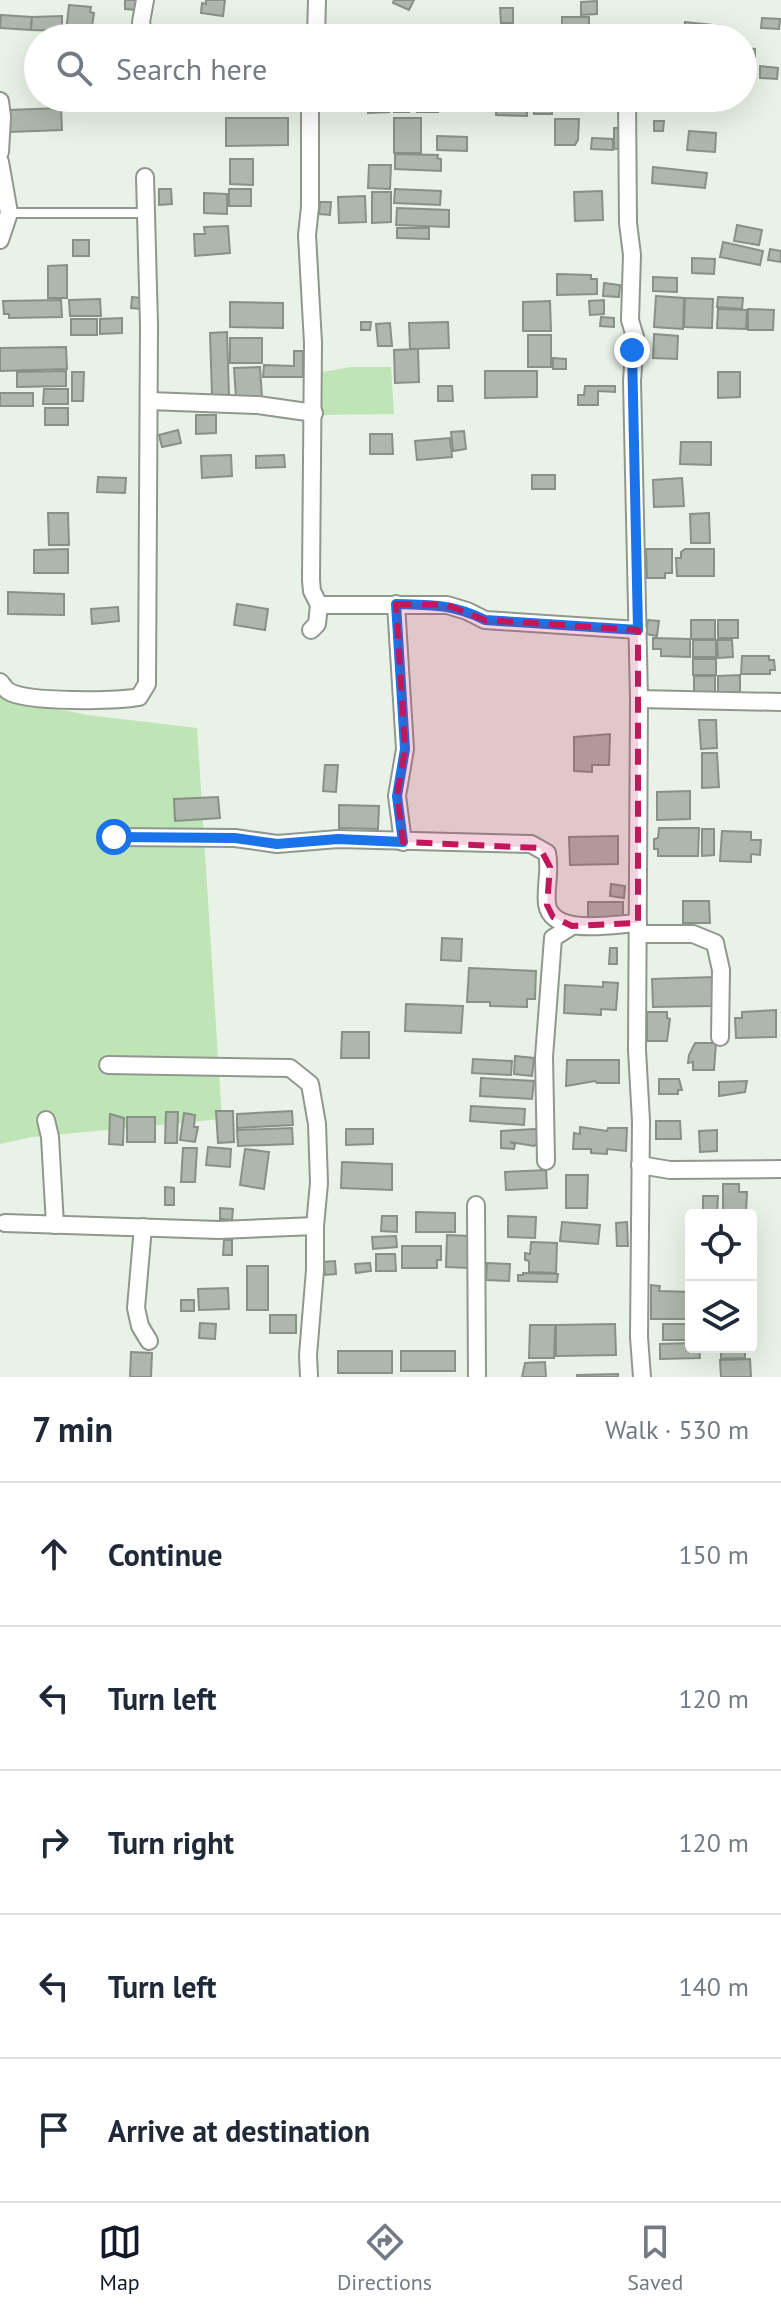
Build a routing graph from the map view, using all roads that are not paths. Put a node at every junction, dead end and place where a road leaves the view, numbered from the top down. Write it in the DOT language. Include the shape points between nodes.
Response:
graph roads {
  1 [pos="145,0"];
  2 [pos="317,0"];
  3 [pos="141,24"];
  4 [pos="316,24"];
  5 [pos="0,101"];
  6 [pos="310,112"];
  7 [pos="627,112"];
  8 [pos="0,152"];
  9 [pos="0,162"];
  10 [pos="145,177"];
  11 [pos="9,213"];
  12 [pos="147,213"];
  13 [pos="0,238"];
  14 [pos="149,401"];
  15 [pos="314,413"];
  16 [pos="396,604"];
  17 [pos="319,605"];
  18 [pos="311,630"];
  19 [pos="638,630"];
  20 [pos="0,682"];
  21 [pos="639,699"];
  22 [pos="781,702"];
  23 [pos="114,837"];
  24 [pos="403,842"];
  25 [pos="572,926"];
  26 [pos="638,928"];
  27 [pos="720,1037"];
  28 [pos="108,1065"];
  29 [pos="46,1120"];
  30 [pos="546,1161"];
  31 [pos="640,1165"];
  32 [pos="781,1169"];
  33 [pos="476,1205"];
  34 [pos="5,1223"];
  35 [pos="55,1225"];
  36 [pos="315,1226"];
  37 [pos="143,1227"];
  38 [pos="149,1341"];
  39 [pos="309,1377"];
  40 [pos="477,1377"];
  41 [pos="642,1377"];
  1 -- 3 [label="street"];
  2 -- 4 [label="street"];
  5 -- 8 [label="street"];
  6 -- 15 [label="street" via="307,235"];
  7 -- 19 [label="street"];
  9 -- 11 [label="street"];
  10 -- 12 [label="street"];
  11 -- 12 [label="lane"];
  11 -- 13 [label="street"];
  12 -- 14 [label="street"];
  14 -- 15 [label="street"];
  14 -- 20 [label="street" via="147,684 139,697 116,701 26,696 9,692"];
  15 -- 17 [label="street" via="311,580"];
  16 -- 17 [label="street"];
  16 -- 19 [label="street" via="447,605 485,620"];
  16 -- 24 [label="street" via="405,749 397,796"];
  17 -- 18 [label="street"];
  19 -- 21 [label="street"];
  21 -- 22 [label="street"];
  21 -- 26 [label="street"];
  23 -- 24 [label="street" via="235,838 277,844 338,839"];
  24 -- 25 [label="street" via="515,842 540,848 550,867 547,905 561,924"];
  25 -- 26 [label="street"];
  25 -- 30 [label="street" via="553,938 544,1057"];
  26 -- 27 [label="street" via="693,934 715,943 721,970"];
  26 -- 31 [label="street"];
  28 -- 36 [label="street" via="290,1068 310,1084 317,1124"];
  29 -- 35 [label="street"];
  31 -- 32 [label="street" via="670,1170"];
  31 -- 41 [label="street"];
  33 -- 40 [label="street"];
  34 -- 35 [label="street"];
  35 -- 37 [label="street"];
  36 -- 37 [label="street"];
  36 -- 39 [label="street"];
  37 -- 38 [label="street" via="136,1308"];
}
